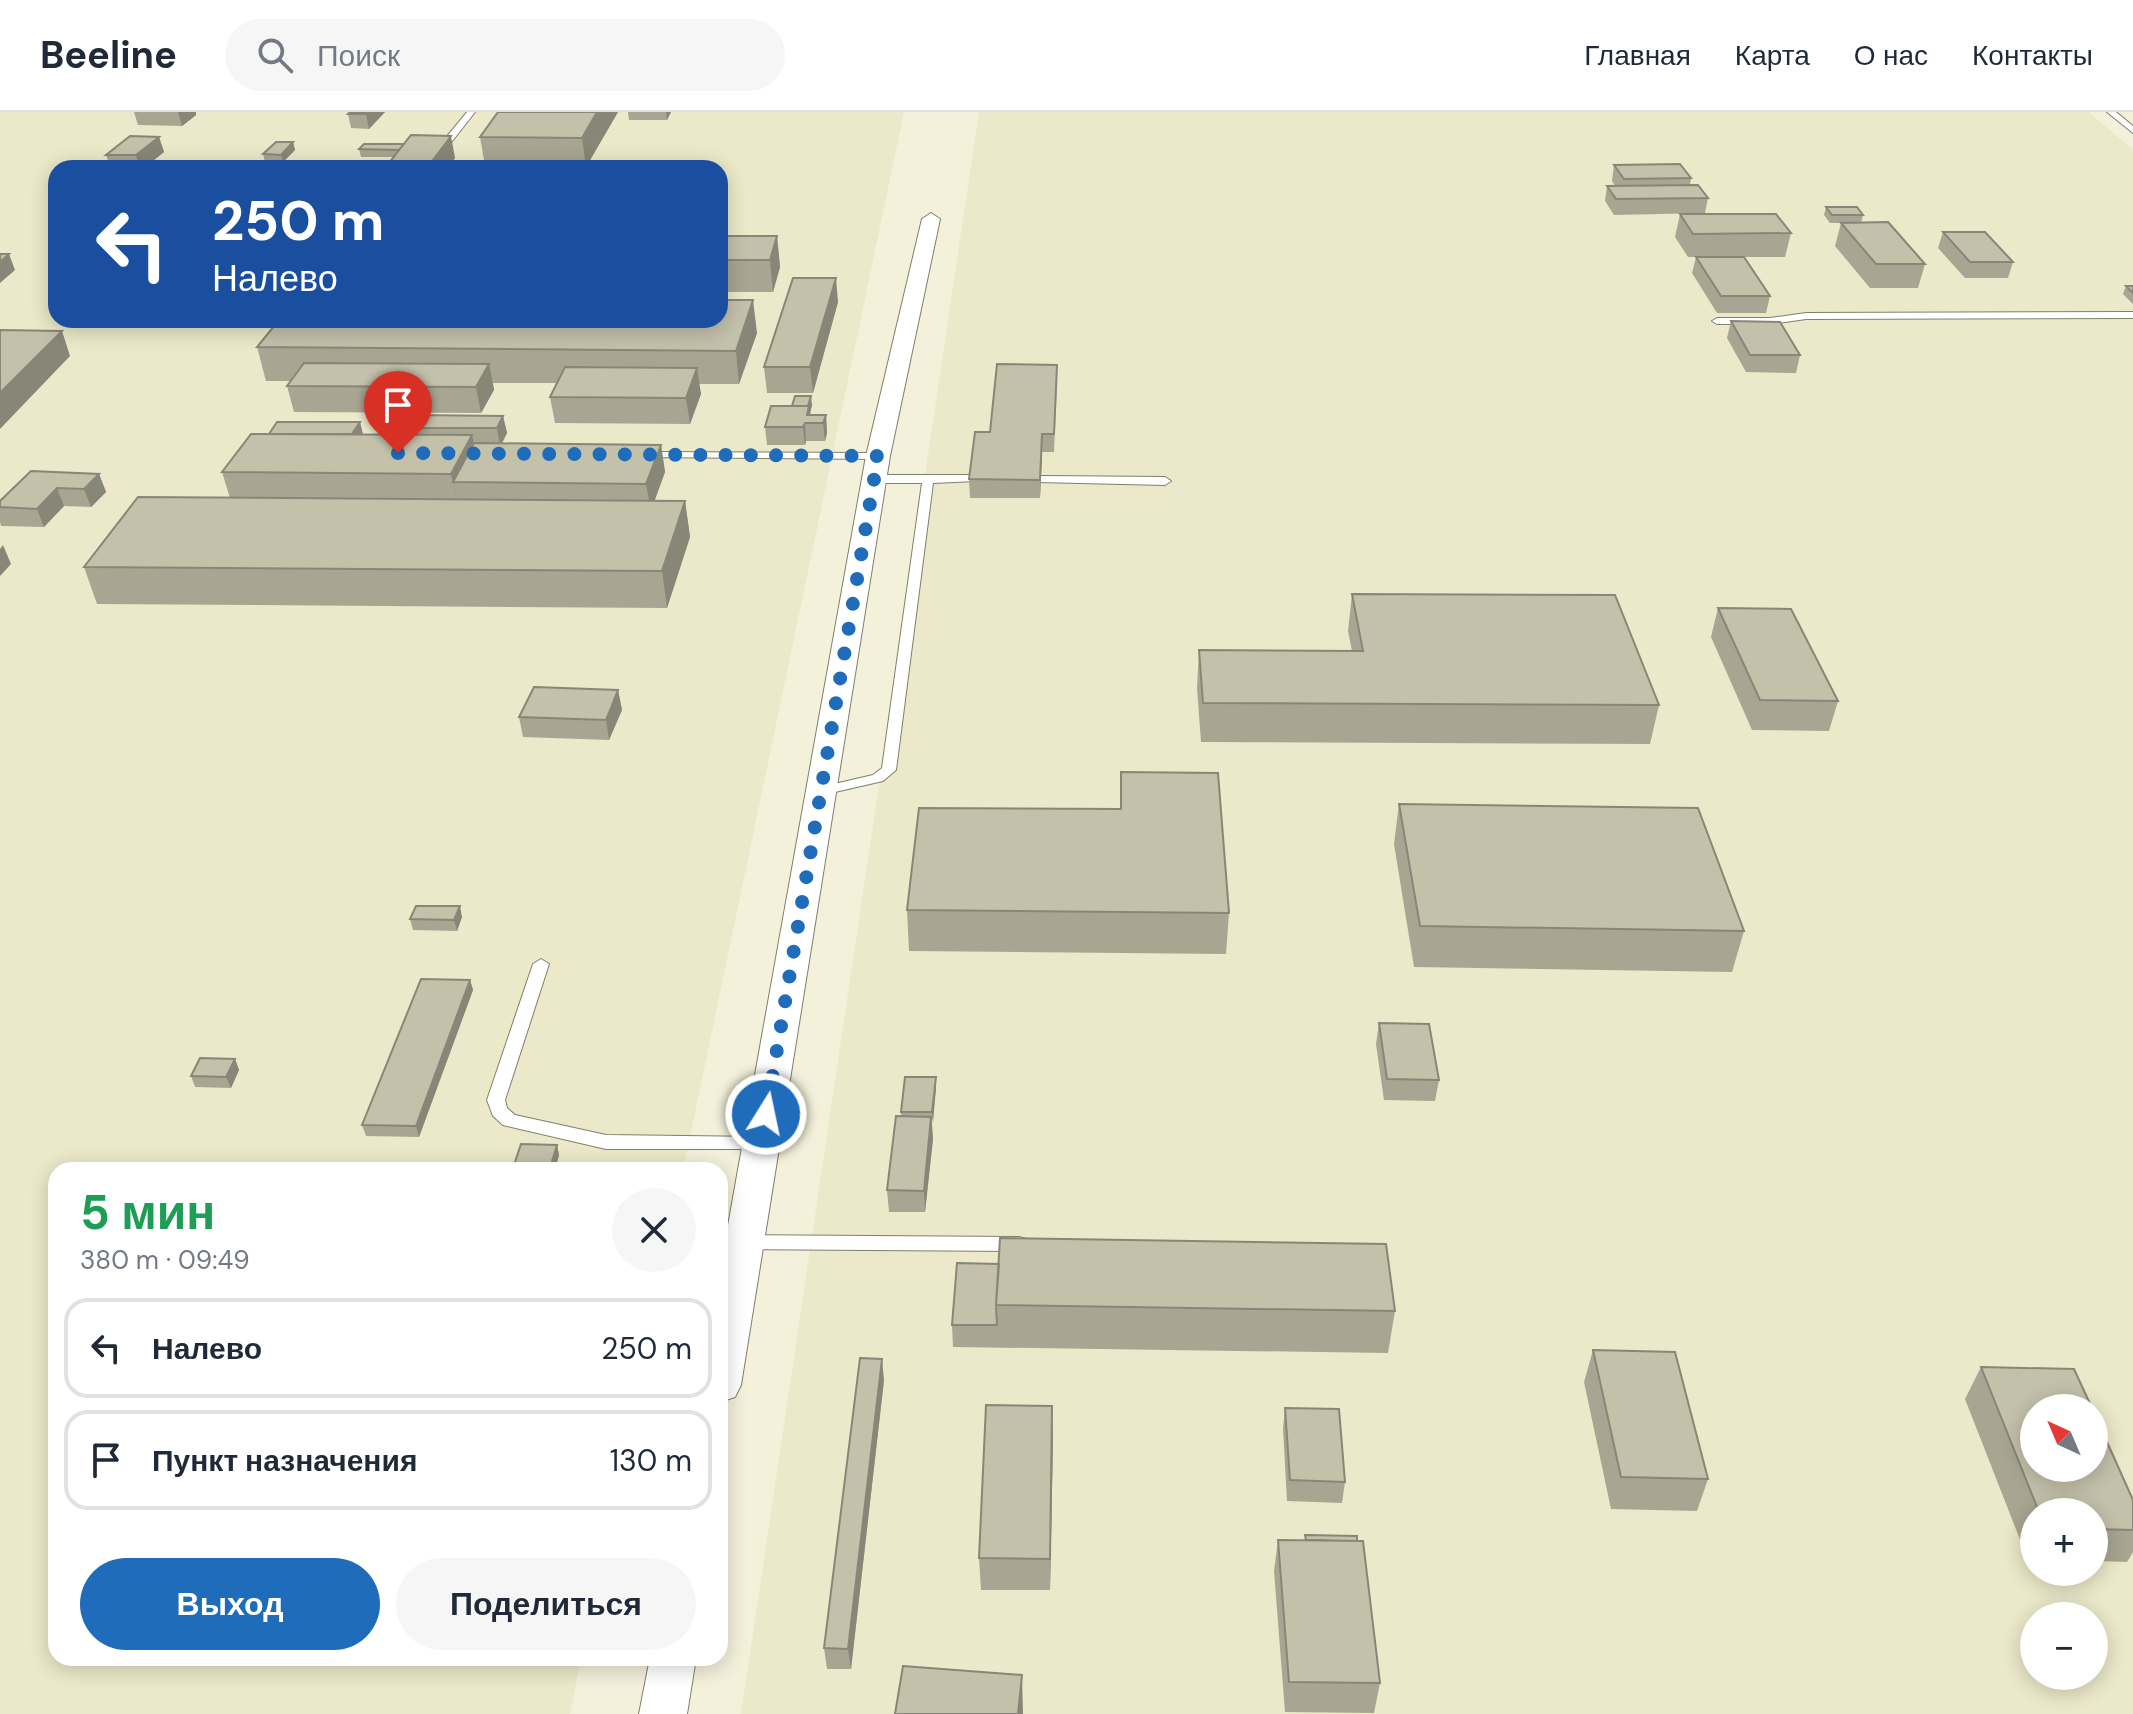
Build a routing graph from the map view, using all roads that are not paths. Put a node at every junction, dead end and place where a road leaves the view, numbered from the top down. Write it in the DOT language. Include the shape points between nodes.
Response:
graph roads {
  1 [pos="471,112"];
  2 [pos="2111,112"];
  3 [pos="2133,130"];
  4 [pos="447,142"];
  5 [pos="931,219"];
  6 [pos="2133,315"];
  7 [pos="1717,321"];
  8 [pos="629,455"];
  9 [pos="876,468"];
  10 [pos="928,479"];
  11 [pos="972,479"];
  12 [pos="1041,480"];
  13 [pos="1165,481"];
  14 [pos="822,791"];
  15 [pos="541,964"];
  16 [pos="761,1144"];
  17 [pos="744,1242"];
  18 [pos="1044,1245"];
  19 [pos="728,1337"];
  20 [pos="672,1666"];
  21 [pos="663,1714"];
  1 -- 4 [label="lane"];
  2 -- 3 [label="lane"];
  5 -- 9 [label="street"];
  6 -- 7 [label="lane"];
  8 -- 9 [label="lane"];
  9 -- 10 [label="lane"];
  9 -- 14 [label="street"];
  10 -- 11 [label="lane"];
  10 -- 14 [label="lane" via="889,770 878,778"];
  12 -- 13 [label="lane"];
  14 -- 16 [label="street"];
  15 -- 16 [label="lane" via="496,1100 509,1120 606,1142"];
  16 -- 17 [label="street"];
  17 -- 18 [label="lane"];
  17 -- 19 [label="street"];
  20 -- 21 [label="street"];
}
